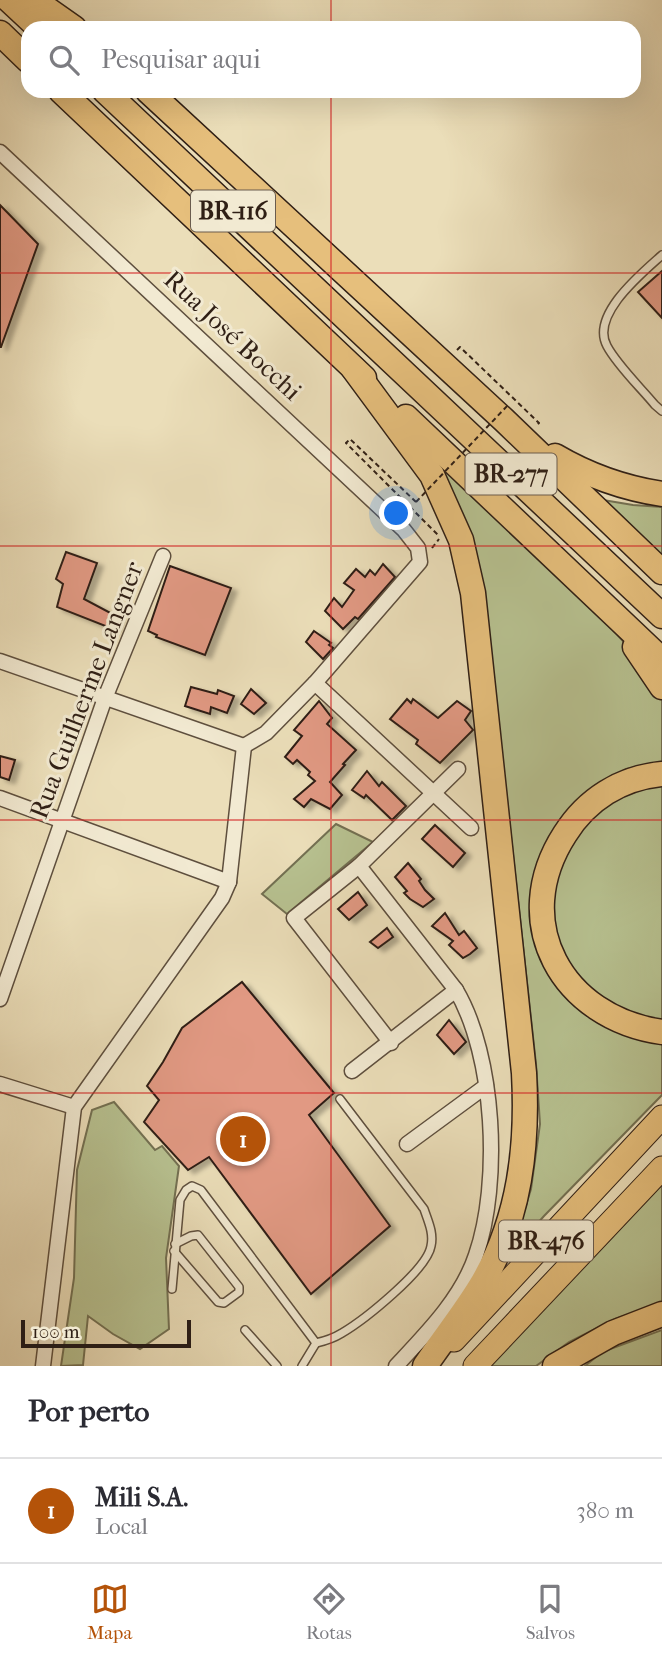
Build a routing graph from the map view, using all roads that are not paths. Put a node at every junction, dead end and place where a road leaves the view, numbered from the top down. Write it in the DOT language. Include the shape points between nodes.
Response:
graph roads {
  1 [pos="9,0"];
  2 [pos="34,0"];
  3 [pos="32,21"];
  4 [pos="64,21"];
  5 [pos="0,33"];
  6 [pos="21,53"];
  7 [pos="68,98"];
  8 [pos="112,98"];
  9 [pos="156,98"];
  10 [pos="0,152"];
  11 [pos="662,255"];
  12 [pos="360,332"];
  13 [pos="353,368"];
  14 [pos="662,411"];
  15 [pos="506,412"];
  16 [pos="662,494"];
  17 [pos="163,556"];
  18 [pos="612,569"];
  19 [pos="662,572"];
  20 [pos="601,602"];
  21 [pos="662,605"];
  22 [pos="662,616"];
  23 [pos="662,660"];
  24 [pos="0,661"];
  25 [pos="315,683"];
  26 [pos="662,687"];
  27 [pos="105,698"];
  28 [pos="244,746"];
  29 [pos="458,769"];
  30 [pos="662,774"];
  31 [pos="433,793"];
  32 [pos="0,798"];
  33 [pos="63,819"];
  34 [pos="471,828"];
  35 [pos="359,866"];
  36 [pos="229,882"];
  37 [pos="456,990"];
  38 [pos="0,999"];
  39 [pos="662,1032"];
  40 [pos="391,1043"];
  41 [pos="352,1071"];
  42 [pos="0,1084"];
  43 [pos="486,1086"];
  44 [pos="340,1099"];
  45 [pos="74,1107"];
  46 [pos="662,1117"];
  47 [pos="407,1144"];
  48 [pos="662,1168"];
  49 [pos="174,1247"];
  50 [pos="172,1289"];
  51 [pos="662,1314"];
  52 [pos="245,1329"];
  53 [pos="316,1343"];
  54 [pos="43,1366"];
  55 [pos="277,1366"];
  56 [pos="302,1366"];
  57 [pos="396,1366"];
  58 [pos="427,1366"];
  59 [pos="475,1366"];
  60 [pos="555,1366"];
  1 -- 3 [label="highway"];
  2 -- 4 [label="highway"];
  5 -- 6 [label="highway"];
  7 -- 13 [label="highway, BR-116"];
  8 -- 12 [label="highway, BR-116"];
  9 -- 15 [label="highway"];
  10 -- 25 [label="street, Rua José Bocchi" via="418,548 420,562"];
  11 -- 14 [label="lane" via="627,288 609,312 604,332 606,345"];
  12 -- 18 [label="highway, BR-277"];
  13 -- 20 [label="highway, BR-116"];
  13 -- 58 [label="highway" via="432,475 454,522 467,566 524,1073 524,1150 510,1223 482,1284"];
  15 -- 16 [label="highway" via="548,453 579,470 610,483"];
  15 -- 19 [label="highway"];
  17 -- 27 [label="street, Rua Guilherme Langner"];
  18 -- 21 [label="highway"];
  18 -- 22 [label="highway, BR-277"];
  20 -- 23 [label="highway"];
  20 -- 26 [label="highway, BR-116"];
  24 -- 27 [label="street"];
  25 -- 28 [label="street" via="266,733"];
  25 -- 31 [label="street"];
  27 -- 28 [label="street"];
  27 -- 33 [label="street, Rua Guilherme Langner"];
  28 -- 36 [label="street"];
  29 -- 31 [label="street"];
  30 -- 39 [label="highway" via="626,781 587,807 571,824 548,864 541,901 548,947 571,988 614,1018"];
  31 -- 34 [label="street"];
  31 -- 35 [label="street"];
  32 -- 33 [label="street"];
  33 -- 36 [label="street"];
  33 -- 38 [label="street, Rua Guilherme Langner"];
  35 -- 37 [label="street"];
  35 -- 40 [label="street" via="294,918"];
  36 -- 45 [label="street" via="210,916"];
  37 -- 40 [label="street"];
  37 -- 43 [label="street" via="476,1033"];
  40 -- 41 [label="street"];
  42 -- 45 [label="street"];
  43 -- 47 [label="street"];
  43 -- 57 [label="street" via="490,1166 476,1255 450,1304"];
  44 -- 53 [label="lane" via="424,1209 431,1247 412,1278 341,1334"];
  45 -- 54 [label="street"];
  46 -- 58 [label="highway, BR-476"];
  48 -- 59 [label="highway"];
  49 -- 49 [label="lane" via="218,1301 224,1303 239,1292 198,1236"];
  49 -- 50 [label="lane"];
  49 -- 53 [label="lane" via="180,1200 192,1186 201,1190"];
  51 -- 60 [label="highway" via="613,1333"];
  52 -- 55 [label="lane"];
  53 -- 56 [label="lane"];
}
